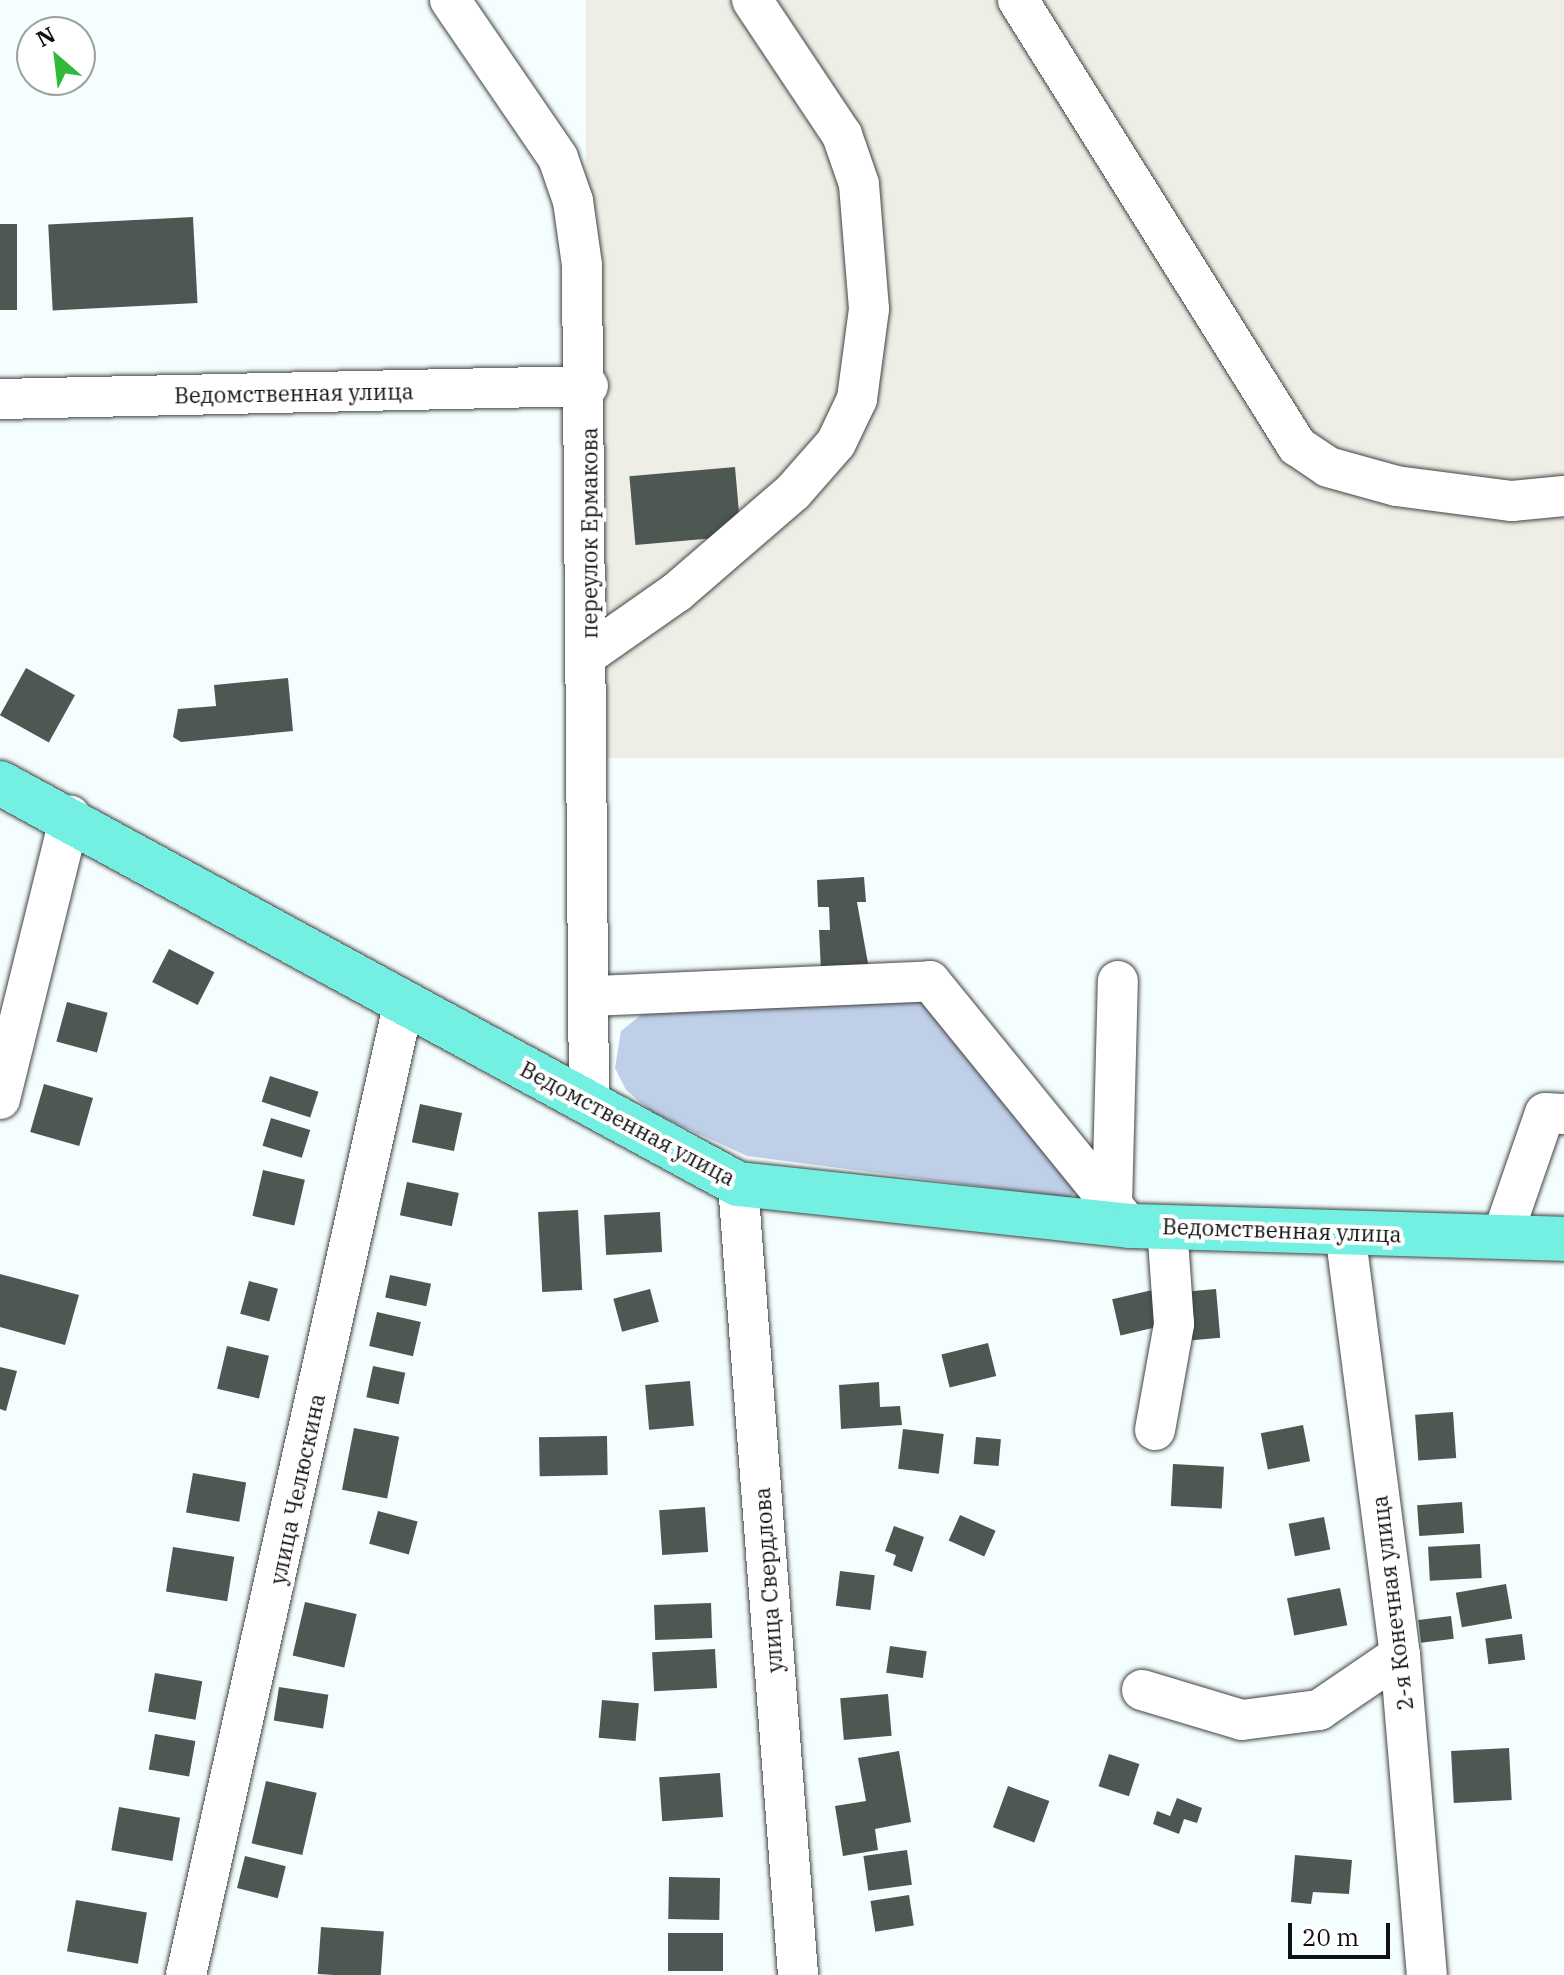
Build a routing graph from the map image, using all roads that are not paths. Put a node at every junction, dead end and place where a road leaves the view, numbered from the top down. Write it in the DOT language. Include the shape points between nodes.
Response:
graph roads {
  1 [pos="450,0"];
  2 [pos="752,0"];
  3 [pos="1018,0"];
  4 [pos="588,386"];
  5 [pos="0,399"];
  6 [pos="1564,496"];
  7 [pos="590,653"];
  8 [pos="0,783"];
  9 [pos="70,816"];
  10 [pos="1118,981"];
  11 [pos="593,996"];
  12 [pos="404,1001"];
  13 [pos="0,1099"];
  14 [pos="589,1103"];
  15 [pos="1564,1114"];
  16 [pos="738,1184"];
  17 [pos="1136,1219"];
  18 [pos="1345,1232"];
  19 [pos="1502,1237"];
  20 [pos="1564,1239"];
  21 [pos="1155,1430"];
  22 [pos="1400,1655"];
  23 [pos="1142,1690"];
  24 [pos="1426,1973"];
  25 [pos="186,1975"];
  26 [pos="798,1975"];
  1 -- 4 [label="street, переулок Ермакова" via="537,119 568,186 582,265"];
  2 -- 7 [label="street" via="842,135 859,184 869,309 857,399 836,443 793,492 677,592"];
  3 -- 6 [label="street" via="1297,446 1328,467 1396,486 1512,501"];
  4 -- 5 [label="street, Ведомственная улица"];
  4 -- 7 [label="street, переулок Ермакова"];
  7 -- 11 [label="street, переулок Ермакова"];
  8 -- 9 [label="main road, Ведомственная улица"];
  9 -- 12 [label="main road, Ведомственная улица"];
  9 -- 13 [label="street"];
  10 -- 17 [label="street"];
  11 -- 14 [label="street, переулок Ермакова"];
  11 -- 17 [label="street" via="930,981"];
  12 -- 14 [label="main road, Ведомственная улица"];
  12 -- 25 [label="street, улица Челюскина"];
  14 -- 16 [label="main road, Ведомственная улица"];
  15 -- 19 [label="street" via="1545,1113"];
  16 -- 17 [label="main road, Ведомственная улица"];
  16 -- 26 [label="street, улица Свердлова"];
  17 -- 18 [label="main road, Ведомственная улица"];
  17 -- 21 [label="street" via="1174,1324"];
  18 -- 19 [label="main road, Ведомственная улица"];
  18 -- 22 [label="street, 2-я Конечная улица"];
  19 -- 20 [label="main road, Ведомственная улица"];
  22 -- 23 [label="street" via="1319,1710 1242,1720"];
  22 -- 24 [label="street, 2-я Конечная улица"];
}
